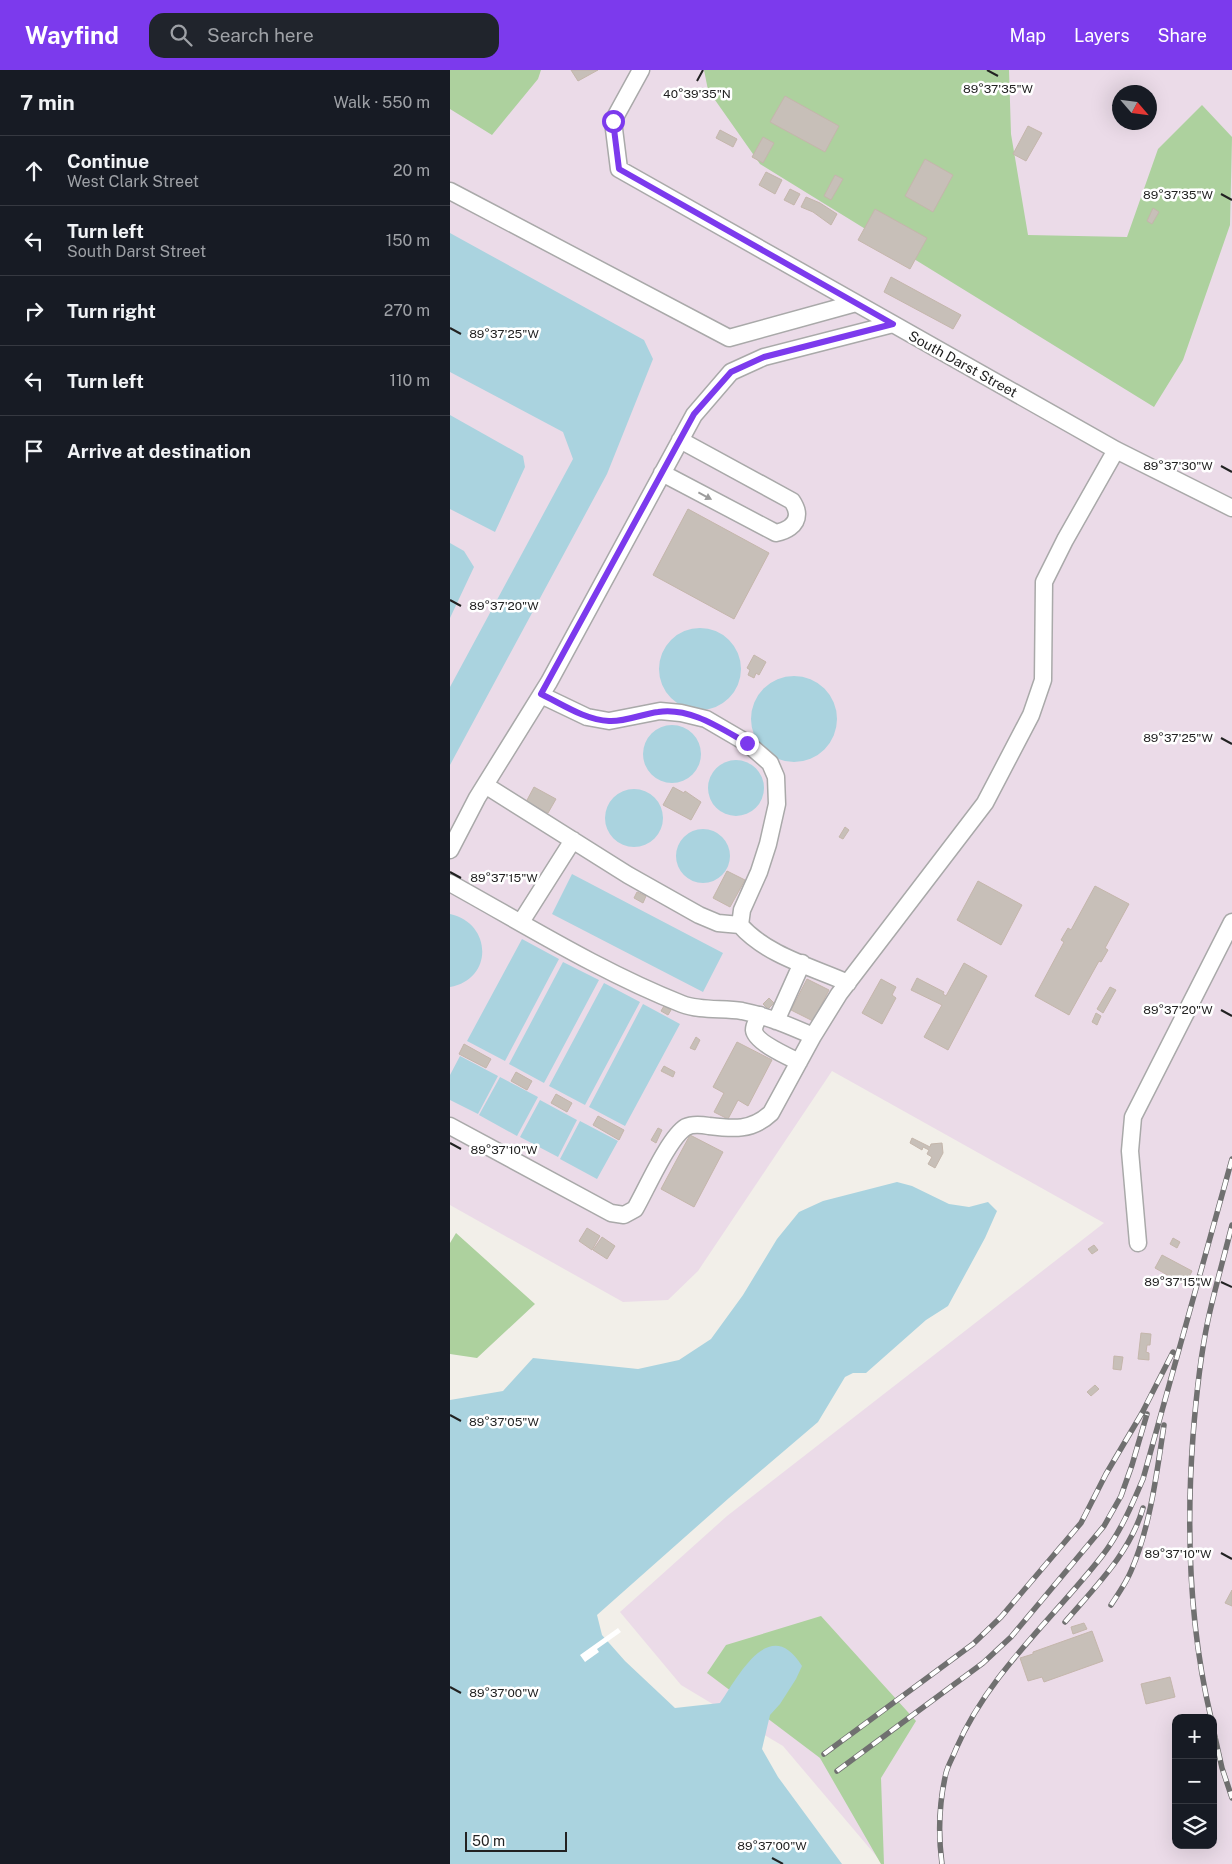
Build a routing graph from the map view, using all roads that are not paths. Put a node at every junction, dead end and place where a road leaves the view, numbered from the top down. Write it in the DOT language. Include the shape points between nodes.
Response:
graph roads {
  1 [pos="641,70"];
  2 [pos="450,191"];
  3 [pos="856,303"];
  4 [pos="893,324"];
  5 [pos="680,440"];
  6 [pos="1116,450"];
  7 [pos="662,473"];
  8 [pos="1232,508"];
  9 [pos="541,694"];
  10 [pos="484,785"];
  11 [pos="573,840"];
  12 [pos="450,850"];
  13 [pos="450,883"];
  14 [pos="521,922"];
  15 [pos="1232,922"];
  16 [pos="740,925"];
  17 [pos="802,963"];
  18 [pos="848,983"];
  19 [pos="760,1015"];
  20 [pos="776,1021"];
  21 [pos="813,1036"];
  22 [pos="800,1062"];
  23 [pos="450,1126"];
  24 [pos="1138,1243"];
  1 -- 3 [label="street, South Darst Street" via="613,121 619,169"];
  2 -- 3 [label="street" via="729,338"];
  3 -- 4 [label="street, South Darst Street"];
  4 -- 5 [label="street" via="764,357 731,372 694,414"];
  4 -- 6 [label="street, South Darst Street"];
  5 -- 7 [label="street"];
  7 -- 5 [label="street, one-way" via="776,533 786,531 794,523 797,513 792,501"];
  6 -- 8 [label="street, South Darst Street"];
  6 -- 18 [label="street" via="1044,582 1043,680 1031,715 985,803"];
  7 -- 9 [label="street"];
  9 -- 10 [label="street"];
  9 -- 16 [label="street" via="587,717 609,721 660,711 706,719 747,743 770,762 776,777 777,804 765,853 742,910"];
  10 -- 11 [label="street"];
  10 -- 12 [label="street"];
  11 -- 14 [label="street"];
  11 -- 16 [label="street" via="699,914 718,922"];
  13 -- 14 [label="street"];
  14 -- 19 [label="street" via="611,971 685,1005"];
  15 -- 24 [label="street" via="1133,1117 1130,1151"];
  16 -- 17 [label="street" via="766,948"];
  17 -- 18 [label="street"];
  17 -- 20 [label="street"];
  18 -- 21 [label="street"];
  19 -- 20 [label="street"];
  19 -- 22 [label="street" via="754,1028 755,1035"];
  20 -- 21 [label="street"];
  21 -- 22 [label="street"];
  22 -- 23 [label="street" via="771,1113 762,1121 729,1128 687,1126 674,1138 635,1209 624,1215 611,1213"];
}
